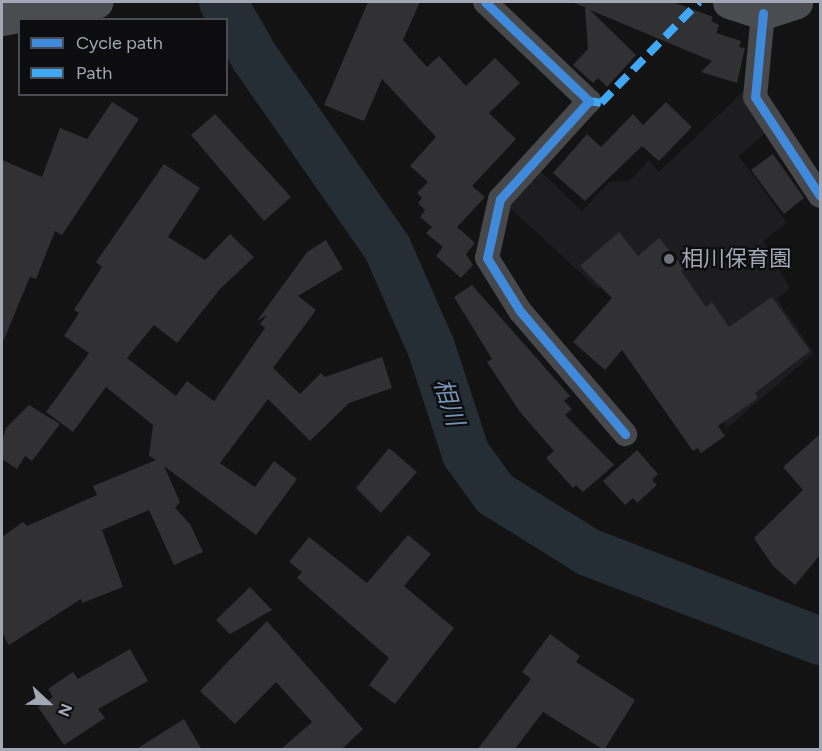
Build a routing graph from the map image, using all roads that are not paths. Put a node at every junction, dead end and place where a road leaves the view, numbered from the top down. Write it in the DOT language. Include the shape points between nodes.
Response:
graph roads {
  1 [pos="96,2"];
  2 [pos="485,2"];
  3 [pos="729,2"];
  4 [pos="796,2"];
  5 [pos="763,13"];
  6 [pos="2,19"];
  7 [pos="820,196"];
  8 [pos="625,434"];
  1 -- 6 [label="main road"];
  2 -- 8 [label="street" via="589,101 500,199 487,258 520,311"];
  3 -- 5 [label="main road"];
  4 -- 5 [label="main road"];
  5 -- 7 [label="street" via="755,97"];
}
